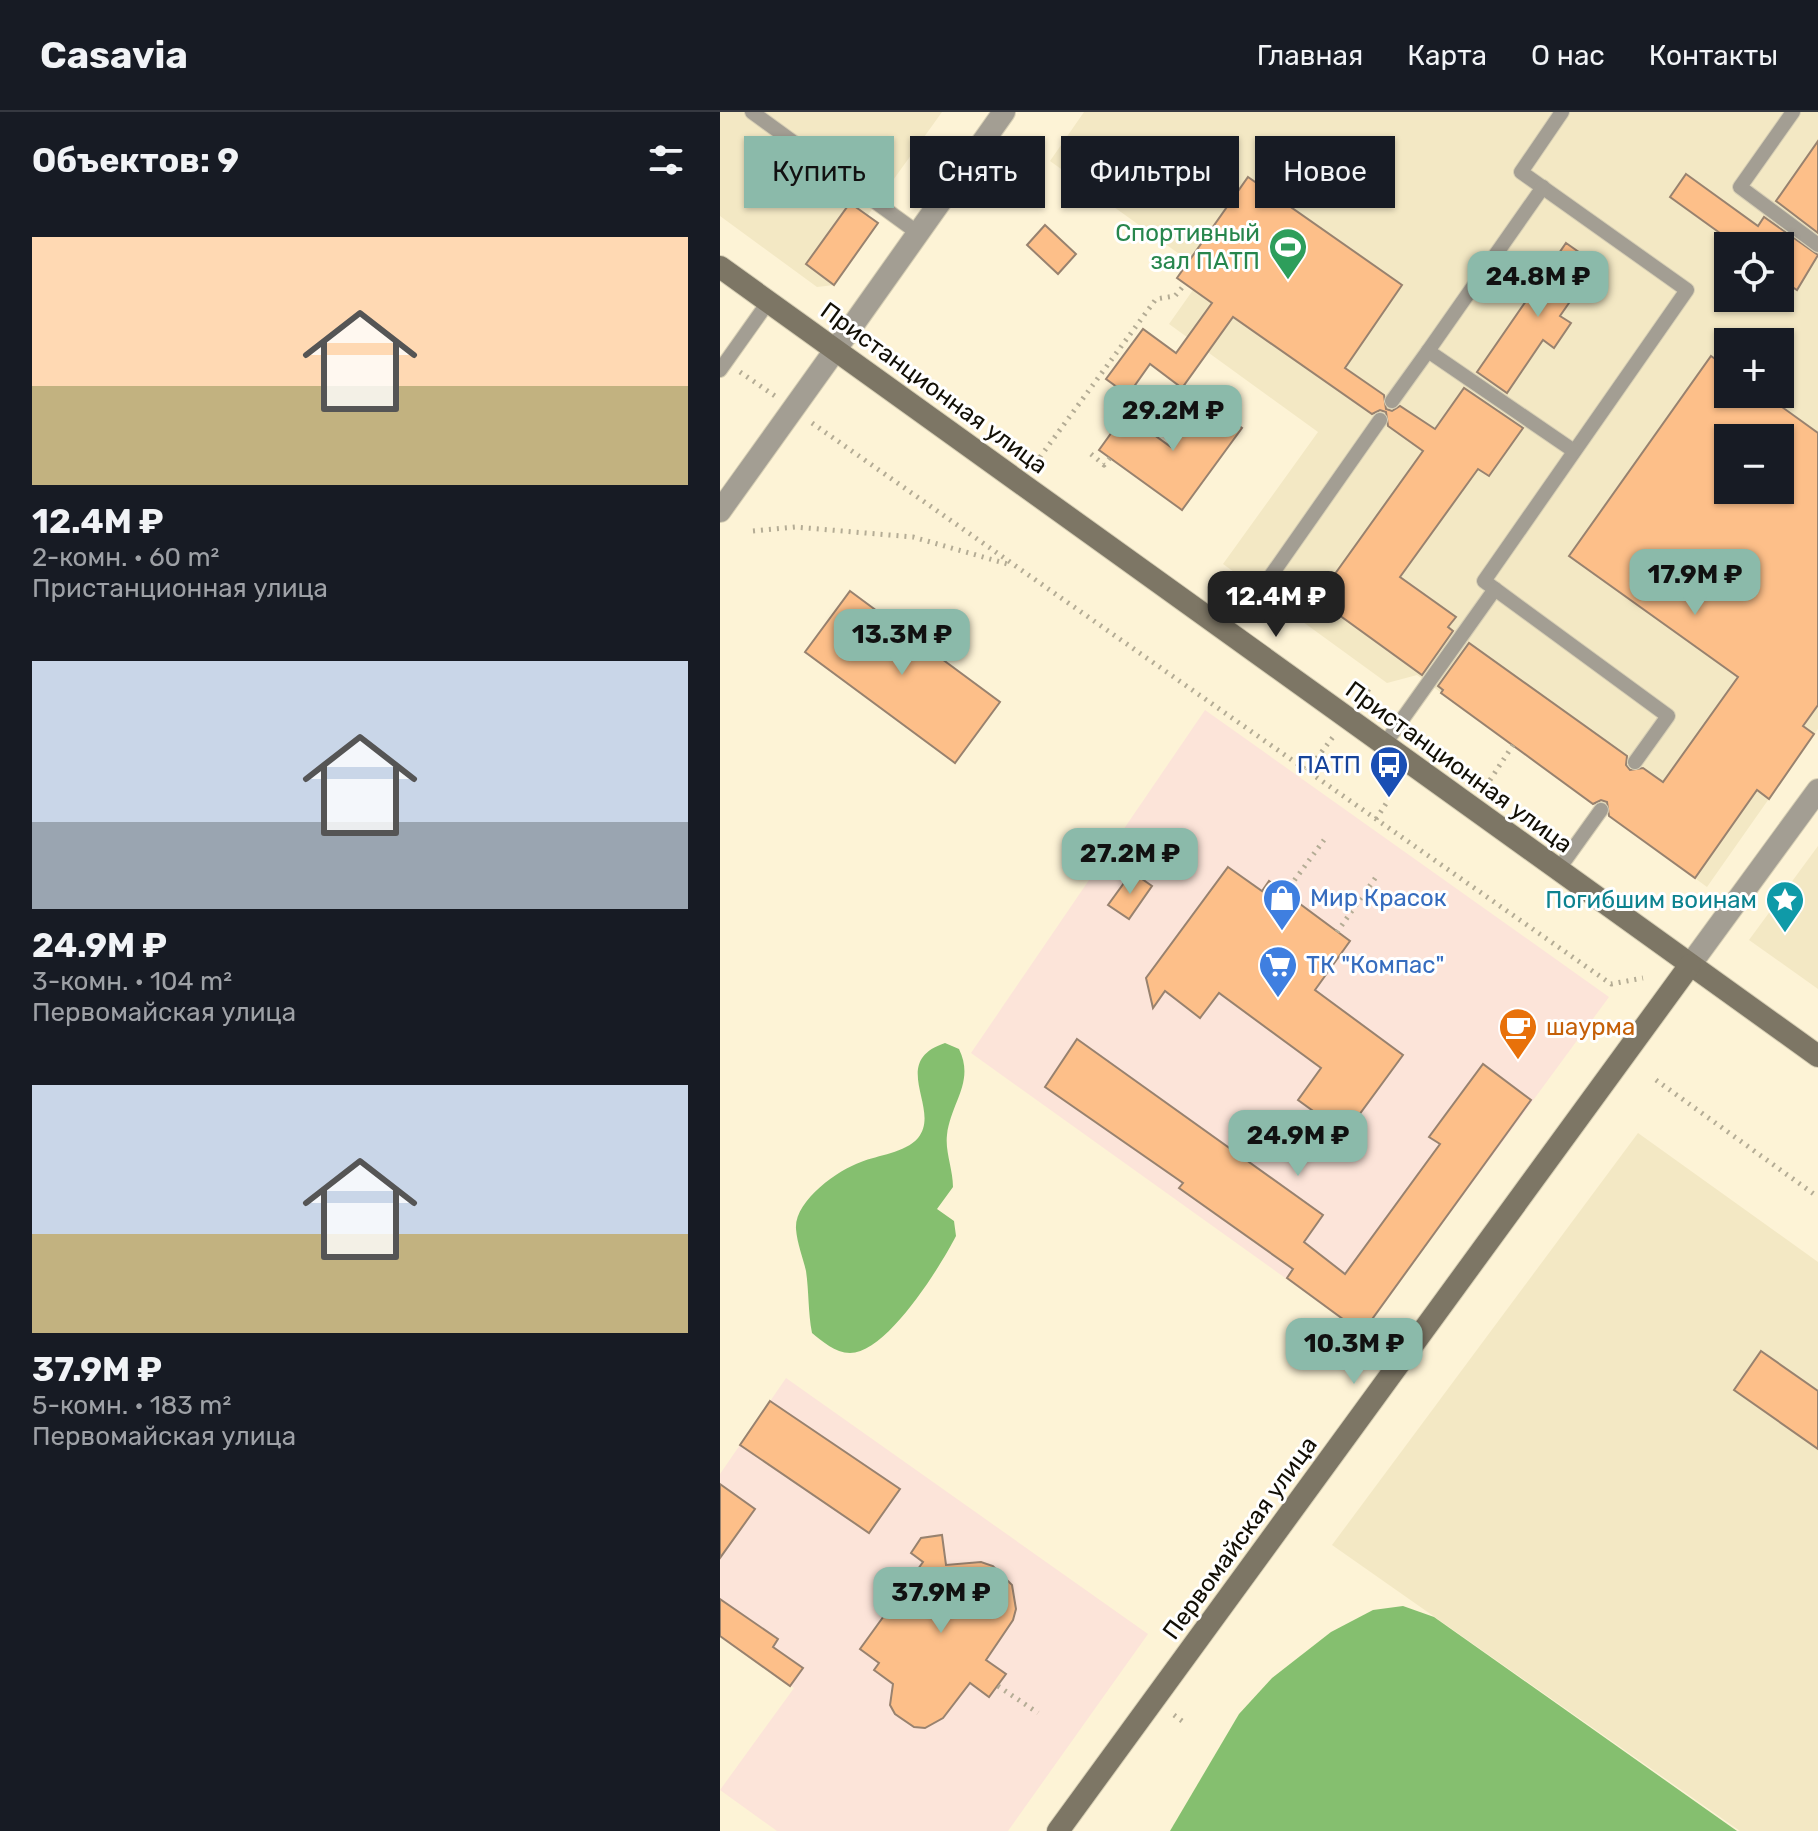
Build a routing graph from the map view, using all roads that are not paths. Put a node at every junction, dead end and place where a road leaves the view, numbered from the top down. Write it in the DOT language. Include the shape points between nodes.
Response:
graph roads {
  1 [pos="1004,112"];
  2 [pos="1562,112"];
  3 [pos="1793,112"];
  4 [pos="756,113"];
  5 [pos="1543,187"];
  6 [pos="918,233"];
  7 [pos="1818,245"];
  8 [pos="720,267"];
  9 [pos="769,301"];
  10 [pos="836,349"];
  11 [pos="1428,351"];
  12 [pos="723,366"];
  13 [pos="1392,401"];
  14 [pos="1380,420"];
  15 [pos="1574,451"];
  16 [pos="720,511"];
  17 [pos="1265,584"];
  18 [pos="1495,589"];
  19 [pos="1384,745"];
  20 [pos="1635,762"];
  21 [pos="1818,790"];
  22 [pos="1601,810"];
  23 [pos="1558,870"];
  24 [pos="1690,965"];
  25 [pos="1818,1056"];
  26 [pos="1058,1831"];
  1 -- 6 [label="street"];
  2 -- 5 [label="lane" via="1521,172"];
  3 -- 7 [label="lane" via="1740,187"];
  4 -- 6 [label="lane"];
  5 -- 11 [label="lane"];
  5 -- 15 [label="lane" via="1687,290"];
  6 -- 10 [label="street"];
  8 -- 9 [label="main road, Пристанционная улица"];
  9 -- 10 [label="main road, Пристанционная улица"];
  9 -- 12 [label="lane"];
  10 -- 16 [label="street"];
  10 -- 19 [label="main road, Пристанционная улица"];
  11 -- 13 [label="lane"];
  11 -- 15 [label="lane"];
  14 -- 17 [label="lane"];
  15 -- 18 [label="lane" via="1484,581"];
  18 -- 19 [label="lane"];
  18 -- 20 [label="lane" via="1668,716"];
  19 -- 23 [label="main road, Пристанционная улица"];
  21 -- 24 [label="street"];
  22 -- 23 [label="lane"];
  23 -- 24 [label="main road, Пристанционная улица"];
  24 -- 25 [label="main road, Пристанционная улица"];
  24 -- 26 [label="main road, Первомайская улица"];
}
